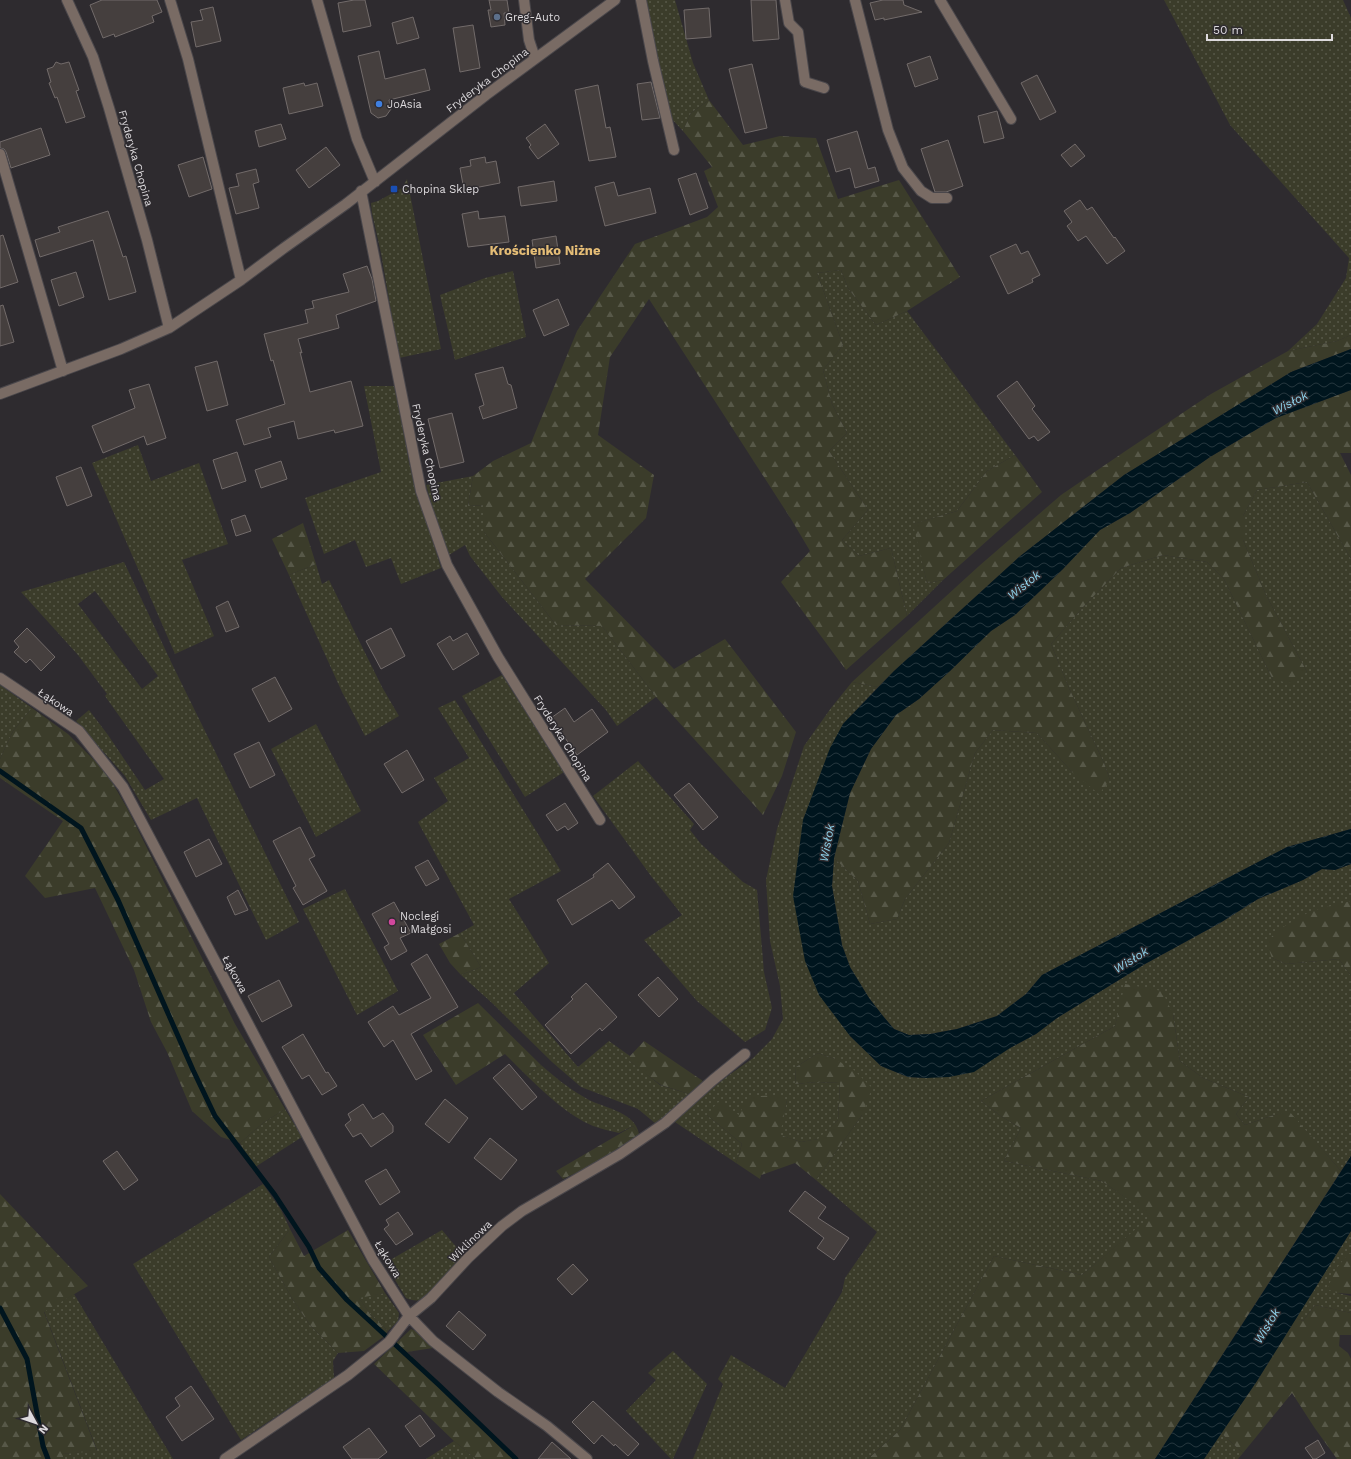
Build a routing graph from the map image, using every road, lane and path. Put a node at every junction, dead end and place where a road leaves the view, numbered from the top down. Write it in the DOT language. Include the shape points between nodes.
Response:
graph roads {
  1 [pos="67,0"];
  2 [pos="170,0"];
  3 [pos="317,0"];
  4 [pos="524,0"];
  5 [pos="615,0"];
  6 [pos="641,0"];
  7 [pos="785,0"];
  8 [pos="855,0"];
  9 [pos="940,0"];
  10 [pos="535,58"];
  11 [pos="824,88"];
  12 [pos="1011,119"];
  13 [pos="674,150"];
  14 [pos="0,154"];
  15 [pos="375,182"];
  16 [pos="361,191"];
  17 [pos="947,198"];
  18 [pos="241,280"];
  19 [pos="169,328"];
  20 [pos="63,371"];
  21 [pos="0,394"];
  22 [pos="0,678"];
  23 [pos="600,820"];
  24 [pos="745,1054"];
  25 [pos="409,1316"];
  26 [pos="225,1459"];
  27 [pos="588,1459"];
  1 -- 19 [label="street, Fryderyka Chopina" via="93,57 147,240"];
  2 -- 18 [label="street" via="188,59"];
  3 -- 15 [label="street" via="357,139"];
  4 -- 10 [label="street" via="529,40"];
  5 -- 10 [label="street, Fryderyka Chopina"];
  6 -- 13 [label="street" via="652,61"];
  7 -- 11 [label="street" via="789,23 798,32 805,82"];
  8 -- 17 [label="street" via="888,130 903,168 921,191 932,198"];
  9 -- 12 [label="street"];
  10 -- 15 [label="street, Fryderyka Chopina"];
  14 -- 20 [label="street"];
  15 -- 16 [label="street, Fryderyka Chopina"];
  16 -- 18 [label="street, Fryderyka Chopina"];
  16 -- 23 [label="street, Fryderyka Chopina" via="421,491 448,565 498,657"];
  18 -- 19 [label="street, Fryderyka Chopina"];
  19 -- 20 [label="street, Fryderyka Chopina"];
  20 -- 21 [label="street, Fryderyka Chopina"];
  22 -- 25 [label="street, Łąkowa" via="79,731 123,787 373,1260"];
  24 -- 25 [label="street, Wiklinowa" via="653,1132 522,1211 502,1226 431,1298"];
  25 -- 26 [label="street, Wiklinowa" via="388,1342 348,1375"];
  25 -- 27 [label="street, Łąkowa" via="433,1341"];
}
